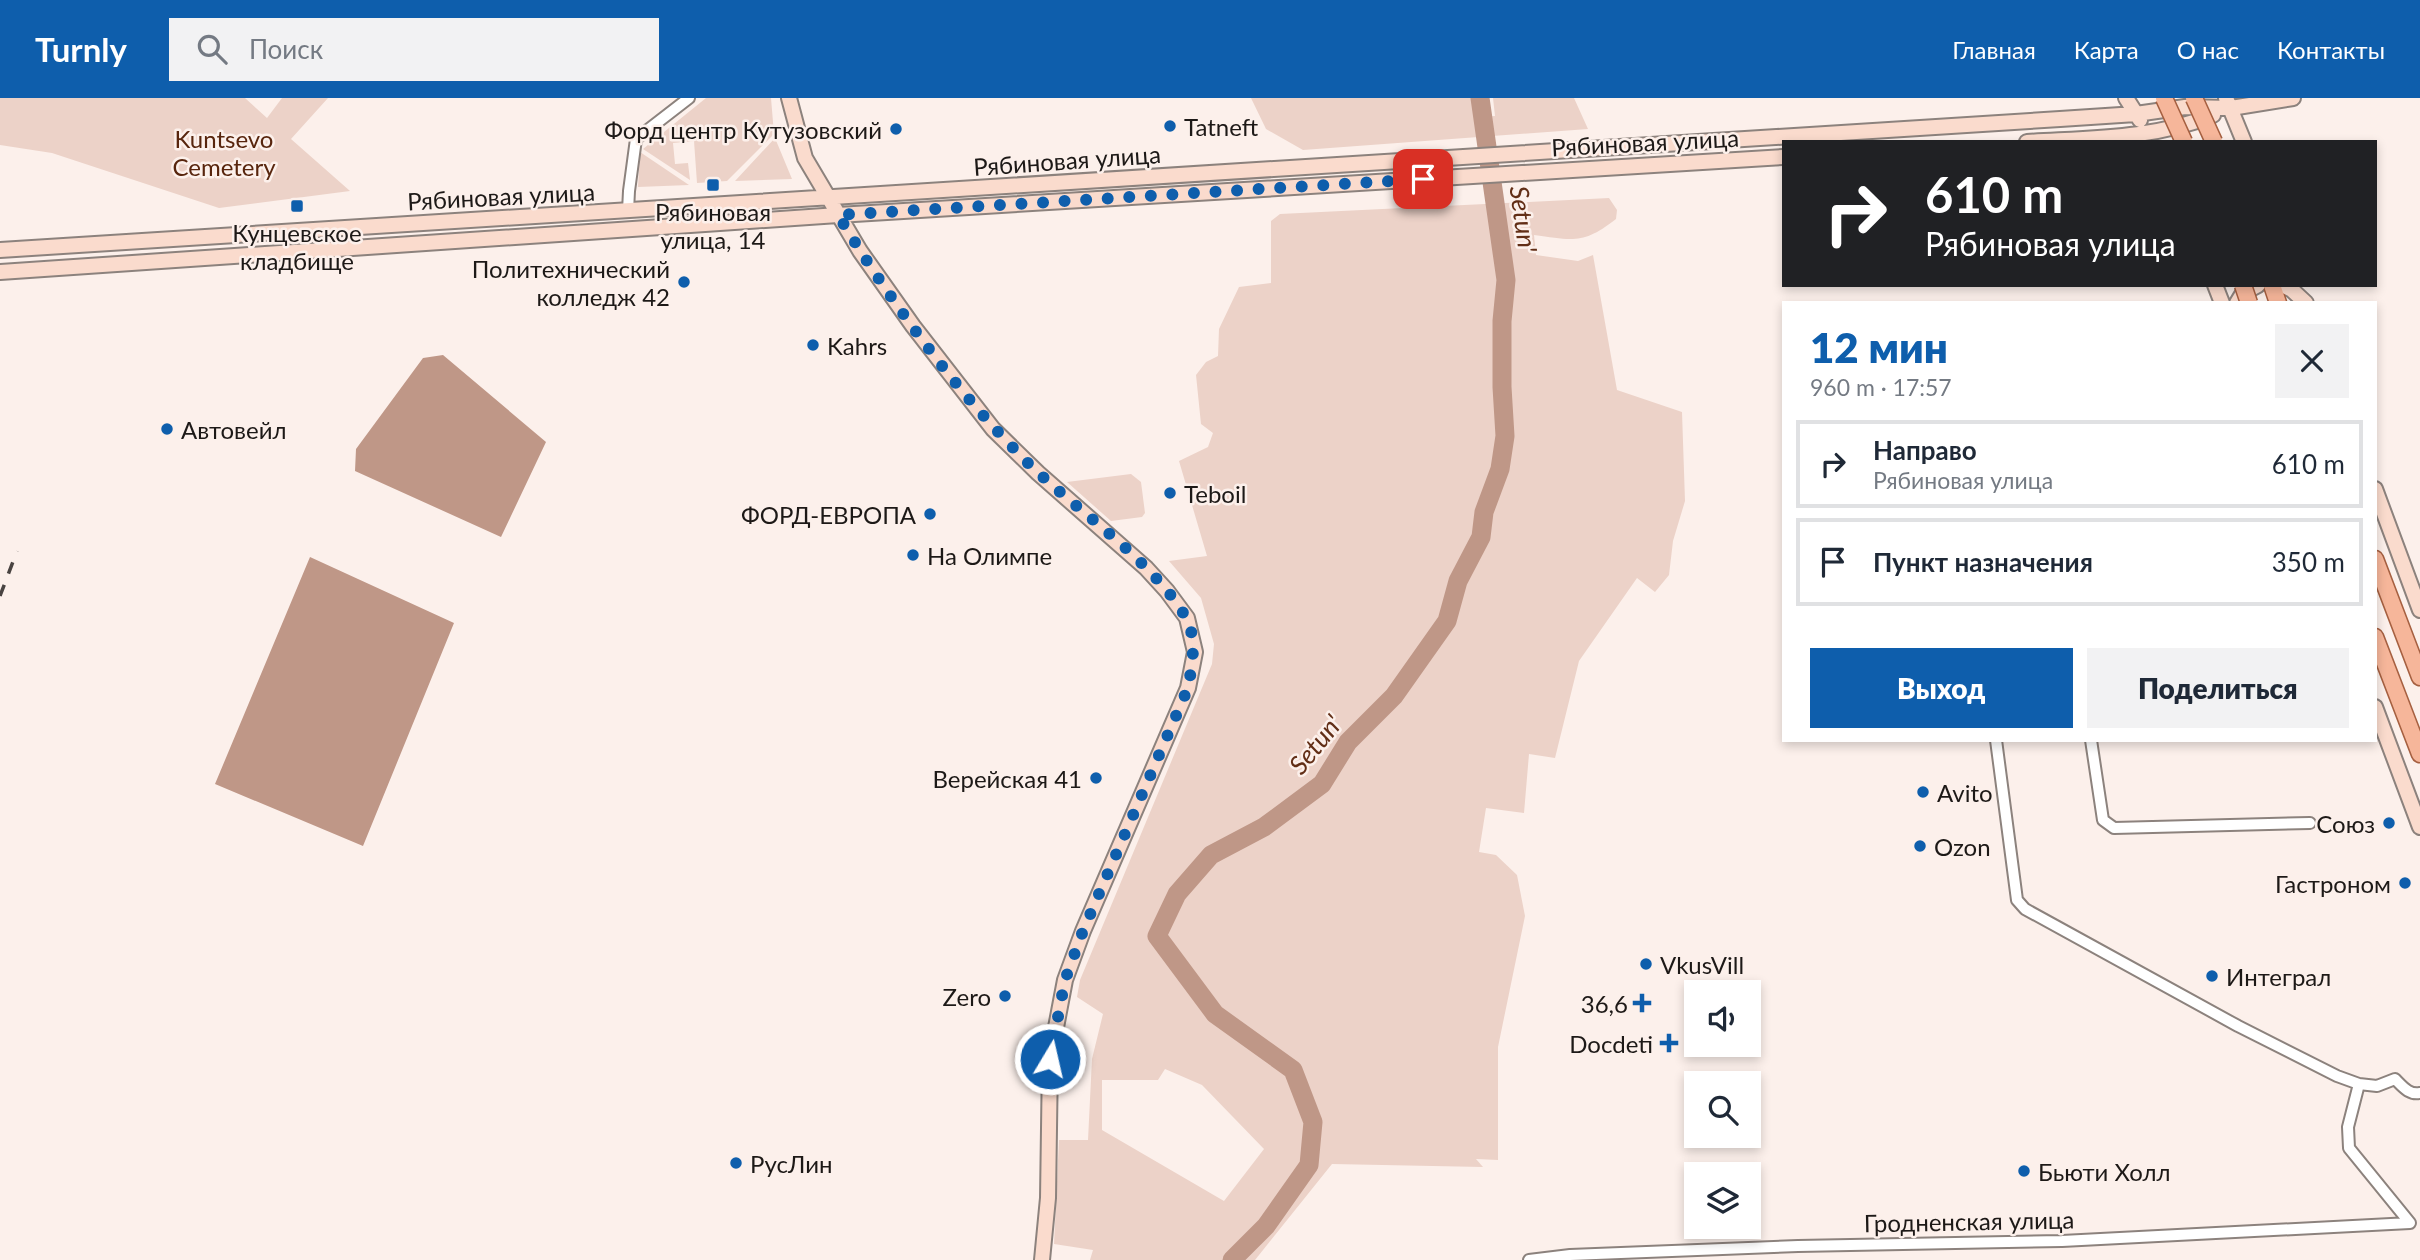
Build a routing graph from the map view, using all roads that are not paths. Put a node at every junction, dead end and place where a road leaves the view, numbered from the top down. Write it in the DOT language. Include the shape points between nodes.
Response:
graph roads {
  1 [pos="689,98"];
  2 [pos="789,98"];
  3 [pos="2126,98"];
  4 [pos="2164,98"];
  5 [pos="2194,98"];
  6 [pos="2294,98"];
  7 [pos="2228,103"];
  8 [pos="2136,114"];
  9 [pos="2150,138"];
  10 [pos="2088,140"];
  11 [pos="2183,140"];
  12 [pos="2213,140"];
  13 [pos="2243,140"];
  14 [pos="1782,157"];
  15 [pos="829,199"];
  16 [pos="628,211"];
  17 [pos="838,215"];
  18 [pos="0,250"];
  19 [pos="0,272"];
  20 [pos="2254,287"];
  21 [pos="2287,287"];
  22 [pos="2238,301"];
  23 [pos="2304,301"];
  24 [pos="2377,494"];
  25 [pos="2377,564"];
  26 [pos="2420,610"];
  27 [pos="2377,642"];
  28 [pos="2420,677"];
  29 [pos="2377,712"];
  30 [pos="1996,742"];
  31 [pos="2091,742"];
  32 [pos="2420,754"];
  33 [pos="2310,823"];
  34 [pos="2420,827"];
  35 [pos="2359,1084"];
  36 [pos="2420,1093"];
  37 [pos="2415,1223"];
  38 [pos="1042,1260"];
  39 [pos="1529,1260"];
  1 -- 16 [label="street" via="636,139"];
  2 -- 15 [label="main road" via="805,158"];
  3 -- 8 [label="main road"];
  4 -- 11 [label="main road, bridge"];
  5 -- 12 [label="main road, bridge"];
  6 -- 7 [label="main road"];
  7 -- 8 [label="main road, Рябиновая улица"];
  7 -- 9 [label="main road" via="2188,126"];
  7 -- 13 [label="main road"];
  8 -- 9 [label="main road"];
  8 -- 15 [label="main road, Рябиновая улица"];
  9 -- 10 [label="main road"];
  14 -- 17 [label="main road, Рябиновая улица"];
  15 -- 16 [label="main road, Рябиновая улица"];
  15 -- 17 [label="main road"];
  16 -- 18 [label="main road, Рябиновая улица"];
  17 -- 19 [label="main road, Рябиновая улица"];
  17 -- 38 [label="main road" via="884,286 993,429 1167,591 1187,618 1195,653 1188,688 1065,980 1050,1059 1048,1198"];
  20 -- 22 [label="main road"];
  21 -- 23 [label="main road"];
  24 -- 26 [label="main road"];
  25 -- 28 [label="main road"];
  27 -- 32 [label="main road"];
  29 -- 34 [label="main road"];
  30 -- 35 [label="street" via="2017,900 2025,909 2238,1026"];
  31 -- 33 [label="street" via="2103,820 2114,828"];
  35 -- 36 [label="street" via="2376,1086 2395,1080 2406,1090"];
  35 -- 37 [label="street, Гродненская улица" via="2347,1126 2349,1148"];
  37 -- 39 [label="street, Гродненская улица" via="2062,1241 1559,1255"];
}
